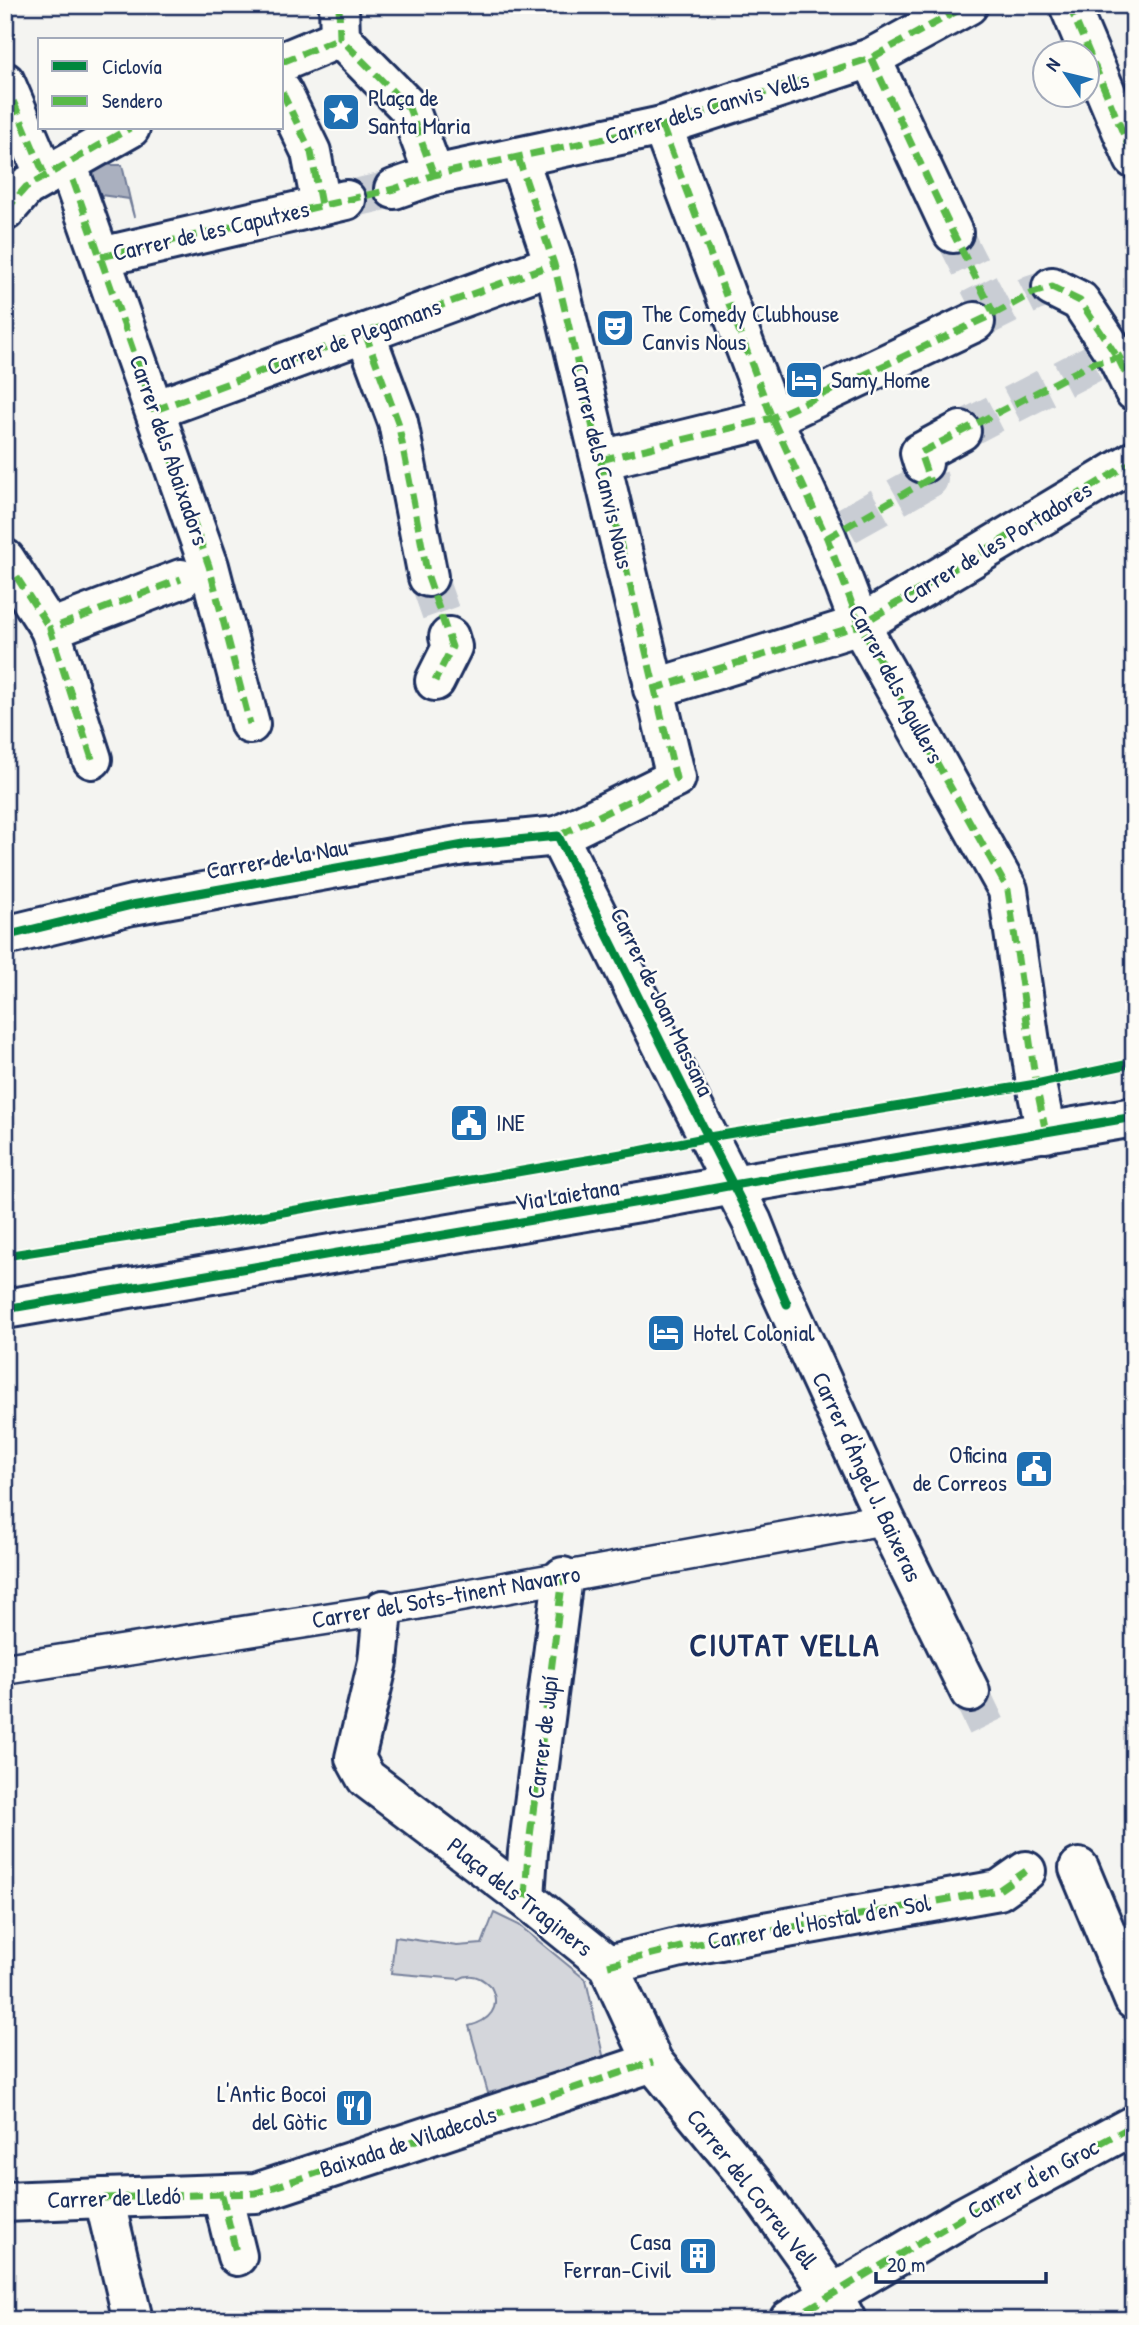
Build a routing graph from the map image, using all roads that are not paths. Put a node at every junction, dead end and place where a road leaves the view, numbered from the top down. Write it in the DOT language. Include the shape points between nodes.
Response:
graph roads {
  1 [pos="968,5"];
  2 [pos="1069,5"];
  3 [pos="339,22"];
  4 [pos="871,58"];
  5 [pos="284,61"];
  6 [pos="10,95"];
  7 [pos="284,96"];
  8 [pos="662,126"];
  9 [pos="127,130"];
  10 [pos="518,157"];
  11 [pos="1134,159"];
  12 [pos="434,175"];
  13 [pos="38,188"];
  14 [pos="394,188"];
  15 [pos="953,233"];
  16 [pos="101,257"];
  17 [pos="554,264"];
  18 [pos="1052,287"];
  19 [pos="975,323"];
  20 [pos="365,333"];
  21 [pos="1120,365"];
  22 [pos="155,410"];
  23 [pos="772,418"];
  24 [pos="961,431"];
  25 [pos="601,460"];
  26 [pos="1134,461"];
  27 [pos="923,463"];
  28 [pos="5,559"];
  29 [pos="428,578"];
  30 [pos="181,579"];
  31 [pos="860,625"];
  32 [pos="50,629"];
  33 [pos="449,637"];
  34 [pos="435,681"];
  35 [pos="653,689"];
  36 [pos="250,724"];
  37 [pos="92,759"];
  38 [pos="676,778"];
  39 [pos="558,835"];
  40 [pos="5,936"];
  41 [pos="1134,1117"];
  42 [pos="1046,1133"];
  43 [pos="733,1185"];
  44 [pos="5,1308"];
  45 [pos="885,1519"];
  46 [pos="563,1577"];
  47 [pos="383,1610"];
  48 [pos="5,1669"];
  49 [pos="970,1692"];
  50 [pos="1079,1868"];
  51 [pos="1026,1871"];
  52 [pos="525,1898"];
  53 [pos="608,1965"];
  54 [pos="1134,2000"];
  55 [pos="653,2062"];
  56 [pos="1134,2124"];
  57 [pos="222,2195"];
  58 [pos="104,2198"];
  59 [pos="5,2202"];
  60 [pos="237,2256"];
  61 [pos="839,2307"];
  62 [pos="133,2320"];
  63 [pos="789,2320"];
  1 -- 4 [label="street, Carrer dels Canvis Vells"];
  2 -- 11 [label="street"];
  3 -- 5 [label="street"];
  3 -- 12 [label="street" via="409,108"];
  4 -- 8 [label="street, Carrer dels Canvis Vells"];
  4 -- 15 [label="street"];
  6 -- 13 [label="street"];
  7 -- 16 [label="street, Carrer de les Caputxes" via="334,202"];
  8 -- 10 [label="street, Carrer dels Canvis Vells"];
  8 -- 23 [label="street, Carrer dels Agullers"];
  9 -- 13 [label="street"];
  10 -- 12 [label="street, Carrer dels Canvis Vells"];
  10 -- 17 [label="street, Carrer dels Canvis Nous"];
  12 -- 14 [label="street"];
  13 -- 16 [label="street, Carrer dels Abaixadors"];
  16 -- 22 [label="street, Carrer dels Abaixadors"];
  17 -- 20 [label="street, Carrer de Plegamans"];
  17 -- 25 [label="street, Carrer dels Canvis Nous"];
  18 -- 21 [label="street" via="1080,301"];
  19 -- 23 [label="street"];
  20 -- 22 [label="street, Carrer de Plegamans"];
  20 -- 29 [label="street" via="398,422"];
  22 -- 36 [label="street, Carrer dels Abaixadors" via="209,566"];
  23 -- 25 [label="street"];
  23 -- 31 [label="street, Carrer dels Agullers" via="837,531"];
  24 -- 27 [label="street" via="920,453"];
  25 -- 35 [label="street, Carrer dels Canvis Nous"];
  26 -- 31 [label="street, Carrer de les Portadores"];
  28 -- 32 [label="street"];
  30 -- 32 [label="street"];
  31 -- 35 [label="street, Carrer de les Portadores"];
  31 -- 42 [label="street, Carrer dels Agullers" via="1008,891"];
  32 -- 37 [label="street"];
  33 -- 34 [label="street" via="452,647"];
  35 -- 38 [label="street, Carrer dels Canvis Nous"];
  38 -- 39 [label="street, Carrer de la Nau"];
  39 -- 40 [label="street, Carrer de la Nau" via="464,845 158,900"];
  39 -- 43 [label="street, Carrer de Joan Massana"];
  41 -- 42 [label="street, Via Laietana"];
  42 -- 43 [label="street, Via Laietana"];
  43 -- 44 [label="street, Via Laietana"];
  43 -- 45 [label="street, Carrer d'Àngel J. Baixeras"];
  45 -- 46 [label="lane, Carrer del Sots-tinent Navarro"];
  45 -- 49 [label="street, Carrer d'Àngel J. Baixeras"];
  46 -- 47 [label="lane, Carrer del Sots-tinent Navarro"];
  46 -- 52 [label="street, Carrer de Jupí"];
  47 -- 48 [label="lane, Carrer del Sots-tinent Navarro"];
  47 -- 52 [label="street, Plaça dels Traginers" via="378,1662 355,1758 366,1778"];
  50 -- 54 [label="street"];
  51 -- 53 [label="street, Carrer de l'Hostal d'en Sol" via="999,1890 681,1947"];
  52 -- 53 [label="street, Plaça dels Traginers"];
  53 -- 55 [label="street, Plaça dels Traginers"];
  55 -- 57 [label="street, Baixada de Viladecols" via="256,2193"];
  55 -- 61 [label="street, Carrer del Correu Vell" via="755,2186"];
  56 -- 61 [label="street, Carrer d'en Groc" via="962,2217"];
  57 -- 58 [label="street, Carrer de Lledó"];
  57 -- 60 [label="street"];
  58 -- 59 [label="street, Carrer de Lledó"];
  58 -- 62 [label="street"];
  61 -- 63 [label="street, Carrer d'en Groc"];
}
